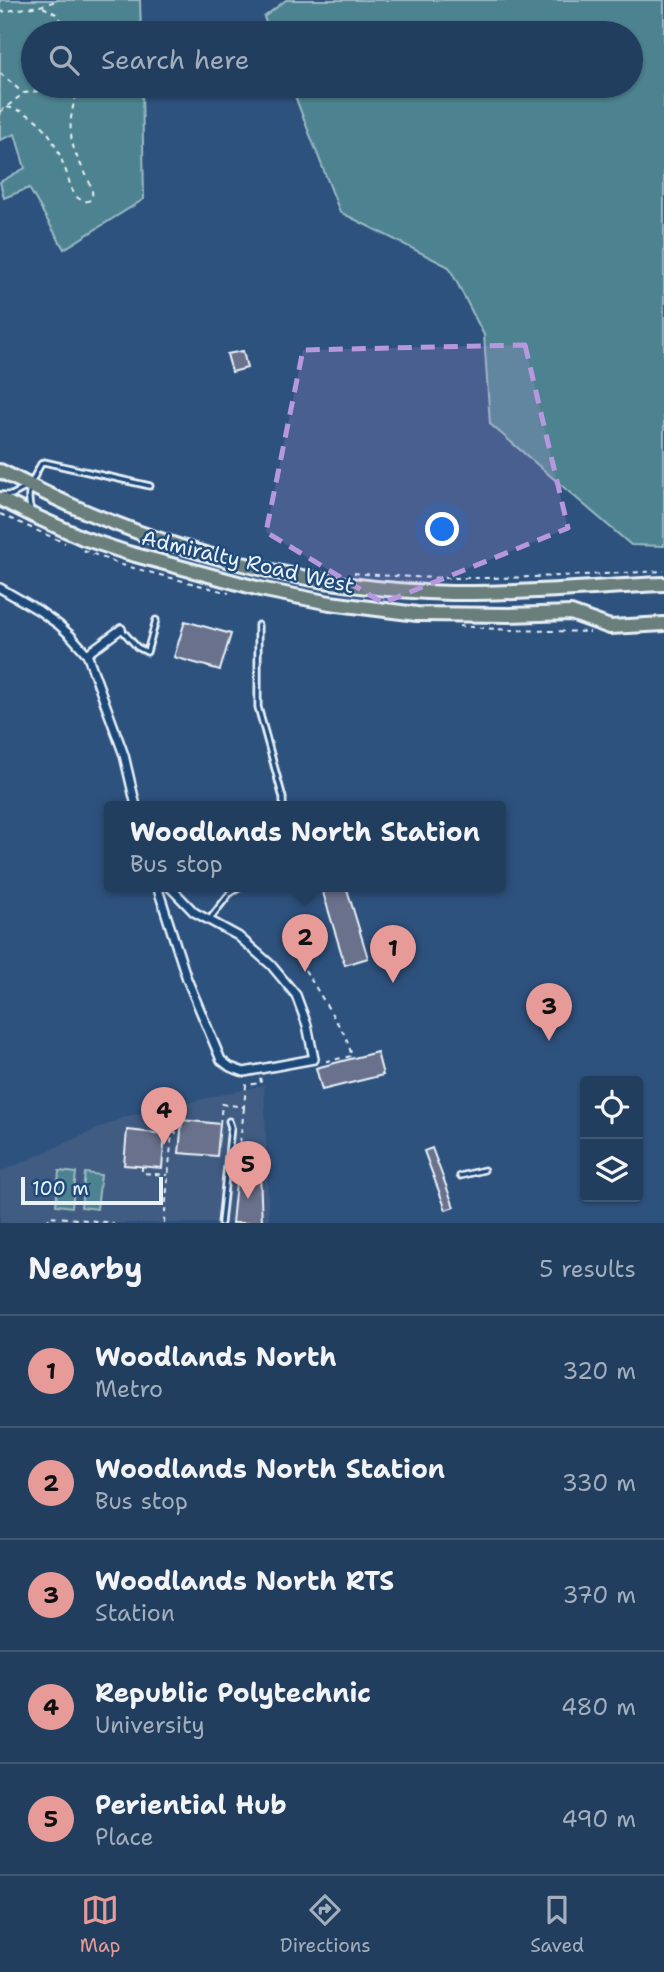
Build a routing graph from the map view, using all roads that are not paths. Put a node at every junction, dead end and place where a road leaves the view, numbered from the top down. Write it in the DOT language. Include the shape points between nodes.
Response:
graph roads {
  1 [pos="0,471"];
  2 [pos="30,485"];
  3 [pos="150,486"];
  4 [pos="0,497"];
  5 [pos="32,515"];
  6 [pos="664,584"];
  7 [pos="0,588"];
  8 [pos="156,620"];
  9 [pos="664,624"];
  10 [pos="258,625"];
  11 [pos="121,629"];
  12 [pos="87,654"];
  13 [pos="135,801"];
  14 [pos="283,801"];
  15 [pos="159,892"];
  16 [pos="175,892"];
  17 [pos="232,892"];
  18 [pos="209,920"];
  19 [pos="229,1121"];
  20 [pos="484,1170"];
  21 [pos="460,1176"];
  22 [pos="221,1223"];
  1 -- 2 [label="main road, Admiralty Road West"];
  2 -- 3 [label="lane" via="41,464 47,462"];
  2 -- 4 [label="lane"];
  2 -- 5 [label="lane"];
  2 -- 6 [label="main road, Admiralty Road West" via="160,541 284,574 449,593"];
  4 -- 5 [label="main road, Admiralty Road West"];
  5 -- 9 [label="main road, Admiralty Road West" via="128,553 330,603 417,614 571,612 610,628"];
  7 -- 12 [label="street" via="59,625"];
  8 -- 11 [label="lane" via="147,652"];
  10 -- 14 [label="lane" via="258,706"];
  11 -- 12 [label="street"];
  12 -- 13 [label="street" via="124,755"];
  15 -- 18 [label="street" via="187,979 221,1060 244,1072 314,1059 296,995 238,936"];
  16 -- 18 [label="street"];
  17 -- 18 [label="lane"];
  19 -- 22 [label="lane"];
  20 -- 21 [label="lane"];
}
